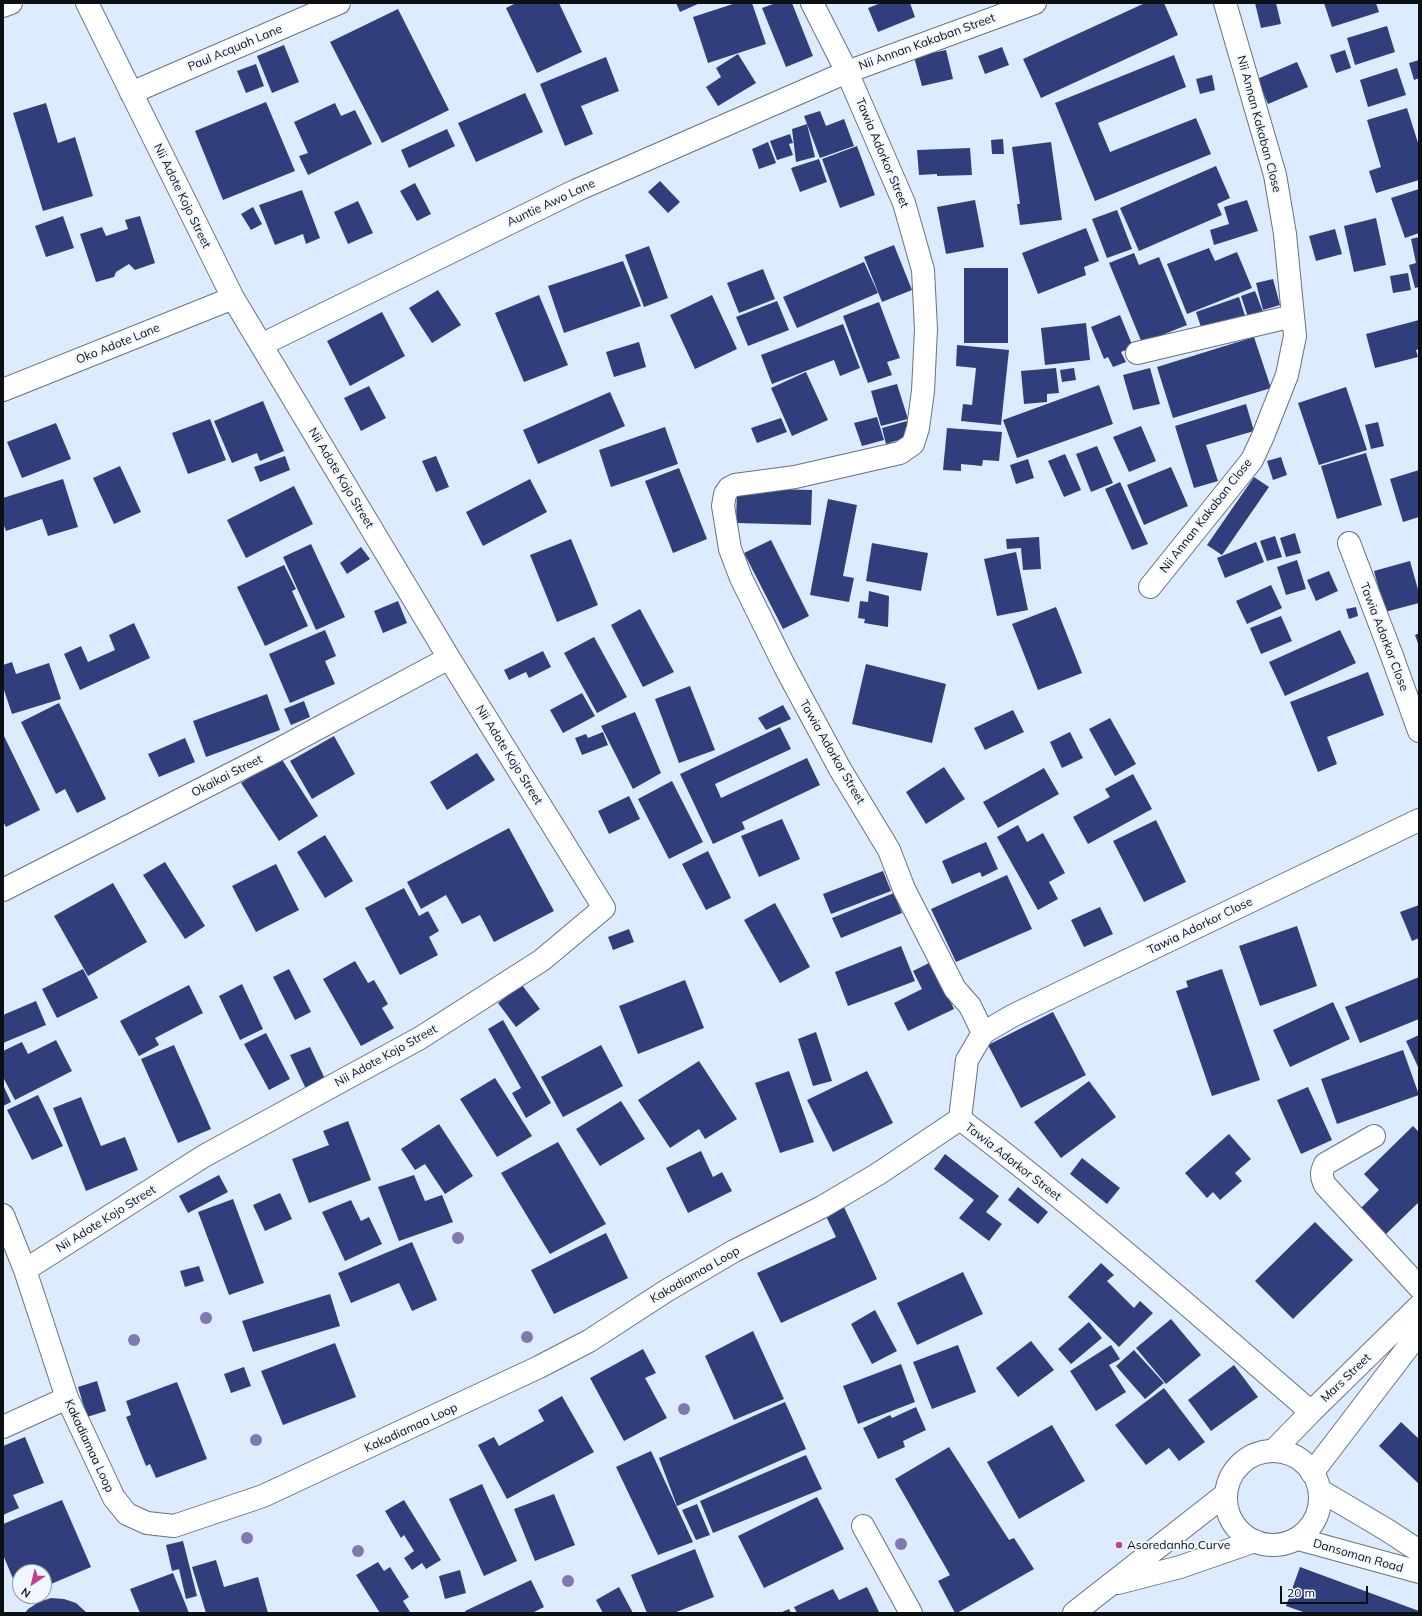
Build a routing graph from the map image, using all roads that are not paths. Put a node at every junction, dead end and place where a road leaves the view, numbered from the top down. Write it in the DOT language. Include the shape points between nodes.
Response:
graph roads {
  1 [pos="11,3"];
  2 [pos="87,3"];
  3 [pos="339,3"];
  4 [pos="812,3"];
  5 [pos="1035,3"];
  6 [pos="1225,3"];
  7 [pos="3,6"];
  8 [pos="847,72"];
  9 [pos="131,93"];
  10 [pos="233,298"];
  11 [pos="1294,316"];
  12 [pos="261,345"];
  13 [pos="1137,353"];
  14 [pos="3,390"];
  15 [pos="1349,543"];
  16 [pos="1150,586"];
  17 [pos="449,658"];
  18 [pos="1419,731"];
  19 [pos="1419,820"];
  20 [pos="3,890"];
  21 [pos="983,1033"];
  22 [pos="960,1119"];
  23 [pos="1374,1136"];
  24 [pos="3,1215"];
  25 [pos="25,1270"];
  26 [pos="1419,1287"];
  27 [pos="1419,1306"];
  28 [pos="1419,1333"];
  29 [pos="67,1398"];
  30 [pos="1311,1412"];
  31 [pos="3,1427"];
  32 [pos="1274,1450"];
  33 [pos="1317,1482"];
  34 [pos="1226,1494"];
  35 [pos="863,1526"];
  36 [pos="1298,1539"];
  37 [pos="1255,1541"];
  38 [pos="1419,1551"];
  39 [pos="1419,1572"];
  40 [pos="1109,1586"];
  41 [pos="911,1613"];
  42 [pos="1074,1613"];
  1 -- 7 [label="street"];
  2 -- 9 [label="street, Nii Adote Kojo Street"];
  3 -- 9 [label="street, Paul Acquah Lane"];
  4 -- 8 [label="street, Nii Annan Kakaban Street"];
  5 -- 8 [label="street, Nii Annan Kakaban Street"];
  6 -- 11 [label="street, Nii Annan Kakaban Close" via="1275,175 1285,234"];
  8 -- 12 [label="street, Auntie Awo Lane" via="577,190"];
  8 -- 21 [label="street, Tawia Adorkor Street" via="904,203 923,270 926,329 923,391 918,428 912,444 900,453 795,477 735,485 725,494 723,506 730,549 741,578 781,660 840,769 890,850 904,889 955,989 970,1006"];
  9 -- 10 [label="street, Nii Adote Kojo Street"];
  10 -- 12 [label="street, Nii Adote Kojo Street"];
  10 -- 14 [label="street, Oko Adote Lane"];
  11 -- 13 [label="street"];
  11 -- 16 [label="street, Nii Annan Kakaban Close" via="1294,336 1287,375 1252,460"];
  12 -- 17 [label="street, Nii Adote Kojo Street"];
  15 -- 18 [label="street, Tawia Adorkor Close"];
  17 -- 20 [label="street, Okaikai Street" via="270,754"];
  17 -- 25 [label="street, Nii Adote Kojo Street" via="604,908 542,960 420,1038 204,1156"];
  19 -- 21 [label="street, Tawia Adorkor Close" via="1012,1016"];
  21 -- 22 [label="street, Tawia Adorkor Street" via="967,1060"];
  22 -- 29 [label="street, Kakadiamaa Loop" via="878,1174 822,1207 734,1251 666,1291 589,1342 277,1490 174,1526 147,1523 127,1514 114,1498"];
  22 -- 30 [label="street, Tawia Adorkor Street" via="1011,1158 1178,1297"];
  23 -- 26 [label="street" via="1326,1164 1321,1178"];
  24 -- 25 [label="street, Kakadiamaa Loop"];
  25 -- 29 [label="street, Kakadiamaa Loop"];
  27 -- 30 [label="street, Mars Street"];
  28 -- 33 [label="street"];
  29 -- 31 [label="street"];
  30 -- 32 [label="street, Mars Street"];
  32 -- 33 [label="street, Dansoman Road" via="1290,1453 1304,1461"];
  32 -- 34 [label="street, Dansoman Road" via="1260,1452 1236,1468"];
  33 -- 36 [label="street, Dansoman Road" via="1320,1510 1312,1526"];
  33 -- 38 [label="street, Dansoman Road"];
  34 -- 37 [label="street, Dansoman Road" via="1227,1509 1233,1522 1242,1534"];
  34 -- 40 [label="street"];
  35 -- 41 [label="street"];
  36 -- 37 [label="street, Dansoman Road" via="1269,1546"];
  36 -- 39 [label="street, Dansoman Road"];
  37 -- 40 [label="street" via="1180,1567"];
  40 -- 42 [label="street"];
}
